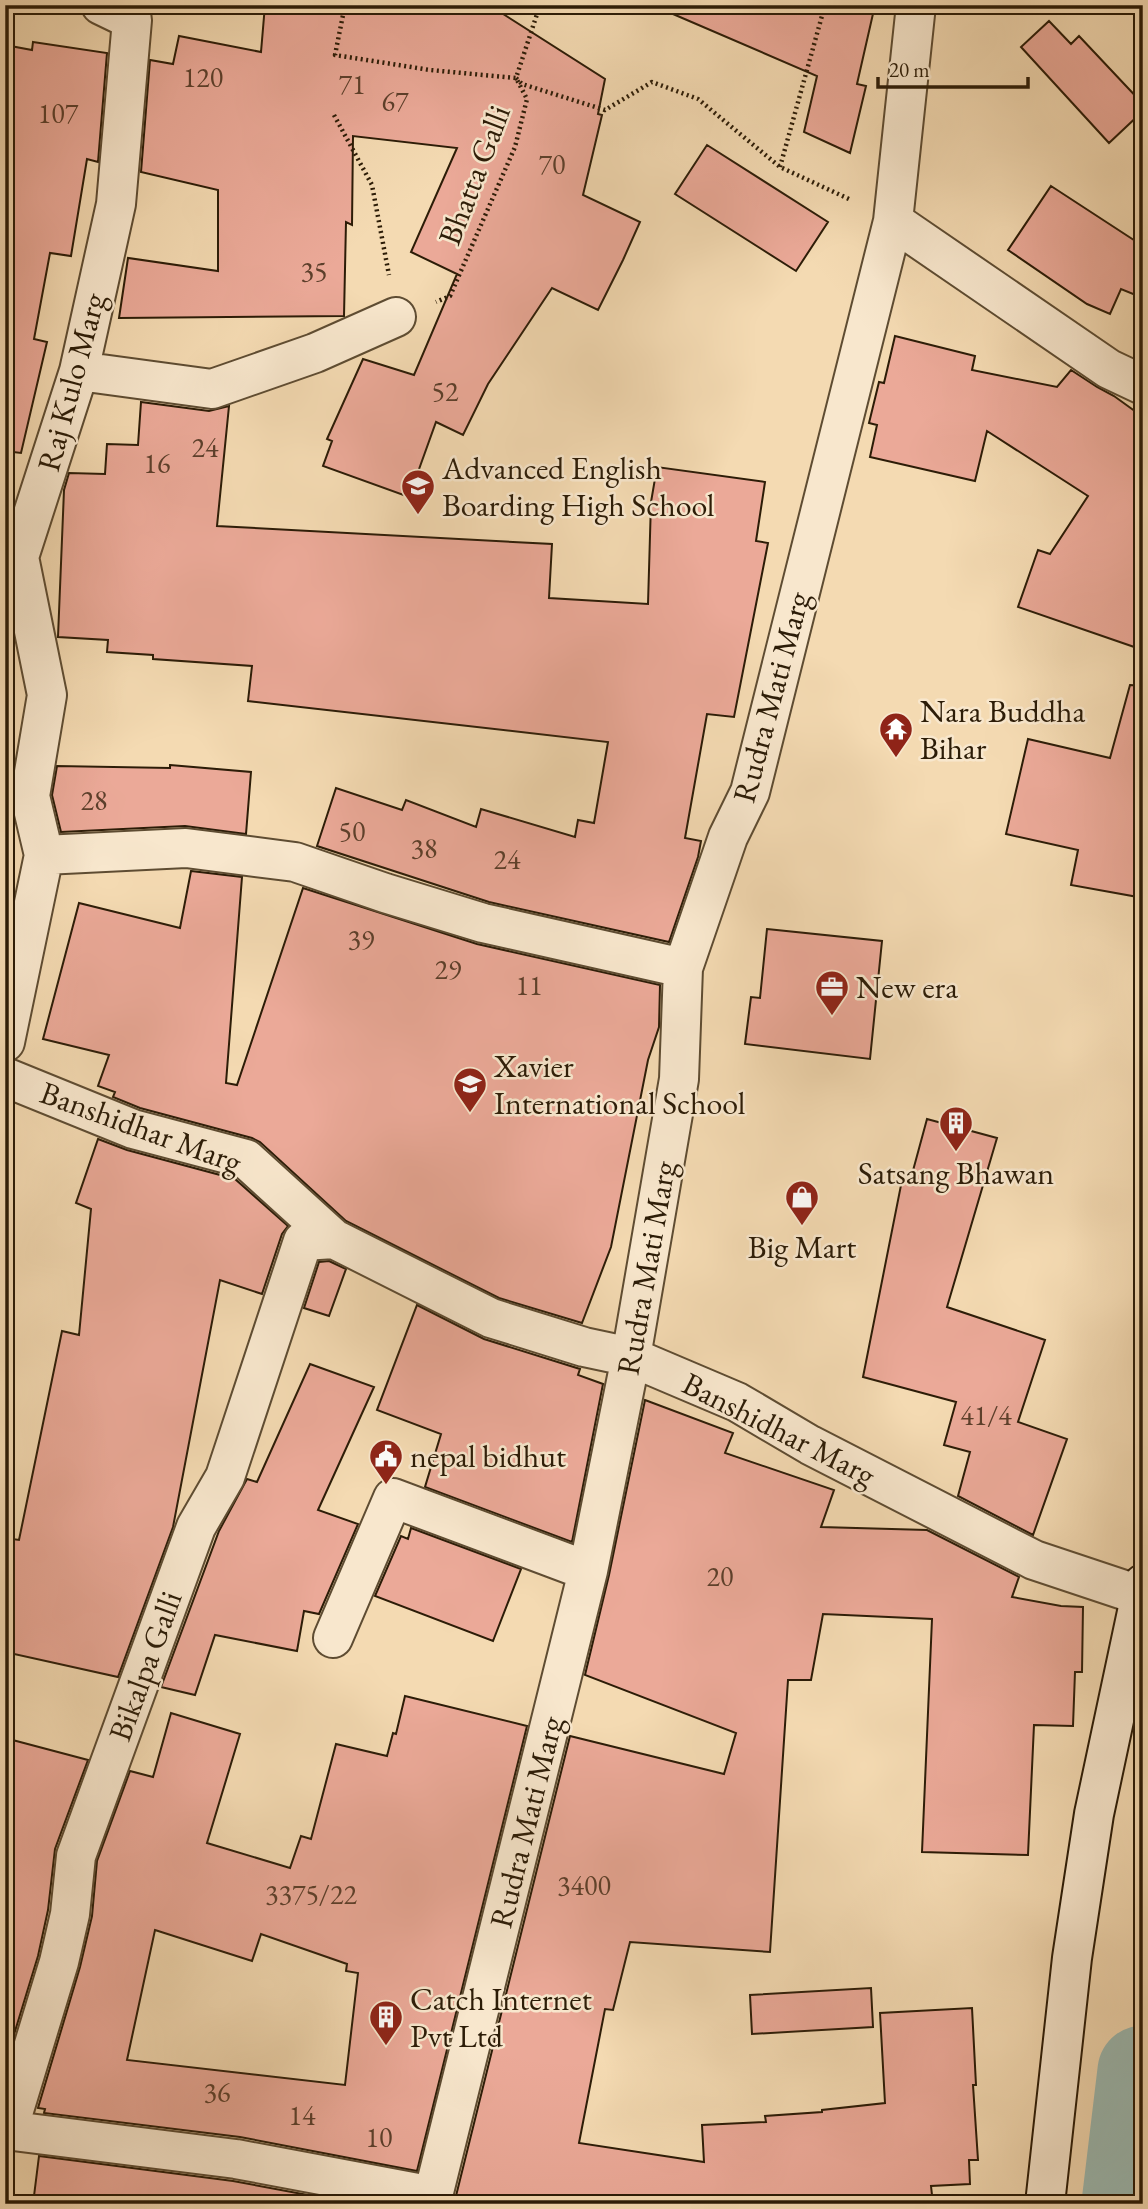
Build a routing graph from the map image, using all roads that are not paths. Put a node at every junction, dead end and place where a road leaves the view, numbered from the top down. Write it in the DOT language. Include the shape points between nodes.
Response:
graph roads {
  1 [pos="101,5"];
  2 [pos="916,5"];
  3 [pos="894,221"];
  4 [pos="396,317"];
  5 [pos="79,371"];
  6 [pos="1143,385"];
  7 [pos="44,855"];
  8 [pos="683,968"];
  9 [pos="5,1042"];
  10 [pos="5,1077"];
  11 [pos="334,1239"];
  12 [pos="631,1357"];
  13 [pos="588,1571"];
  14 [pos="1141,1589"];
  15 [pos="333,1638"];
  16 [pos="7,2130"];
  17 [pos="432,2200"];
  18 [pos="1045,2204"];
  1 -- 5 [label="street, Raj Kulo Marg" via="132,20 116,204"];
  2 -- 3 [label="street, Rudra Mati Marg"];
  3 -- 6 [label="street" via="1108,369"];
  3 -- 8 [label="street, Rudra Mati Marg" via="750,792 728,837"];
  4 -- 5 [label="street" via="315,353 212,389"];
  5 -- 7 [label="street, Raj Kulo Marg" via="19,557 47,695 30,796"];
  7 -- 8 [label="street" via="186,848 295,862 484,923"];
  7 -- 9 [label="street"];
  8 -- 12 [label="street, Rudra Mati Marg" via="679,1079"];
  10 -- 11 [label="street, Banshidhar Marg" via="133,1129 246,1159"];
  11 -- 12 [label="street, Banshidhar Marg" via="491,1318"];
  11 -- 16 [label="street, Bikalpa Galli" via="303,1241 225,1477 196,1527 168,1603 76,1856 59,1962"];
  12 -- 13 [label="street, Rudra Mati Marg"];
  12 -- 14 [label="street, Banshidhar Marg" via="737,1402 810,1445 1034,1560"];
  13 -- 15 [label="street" via="393,1498"];
  13 -- 17 [label="street, Rudra Mati Marg"];
  14 -- 18 [label="street" via="1094,1814 1072,1958"];
  16 -- 17 [label="street" via="236,2159"];
}
